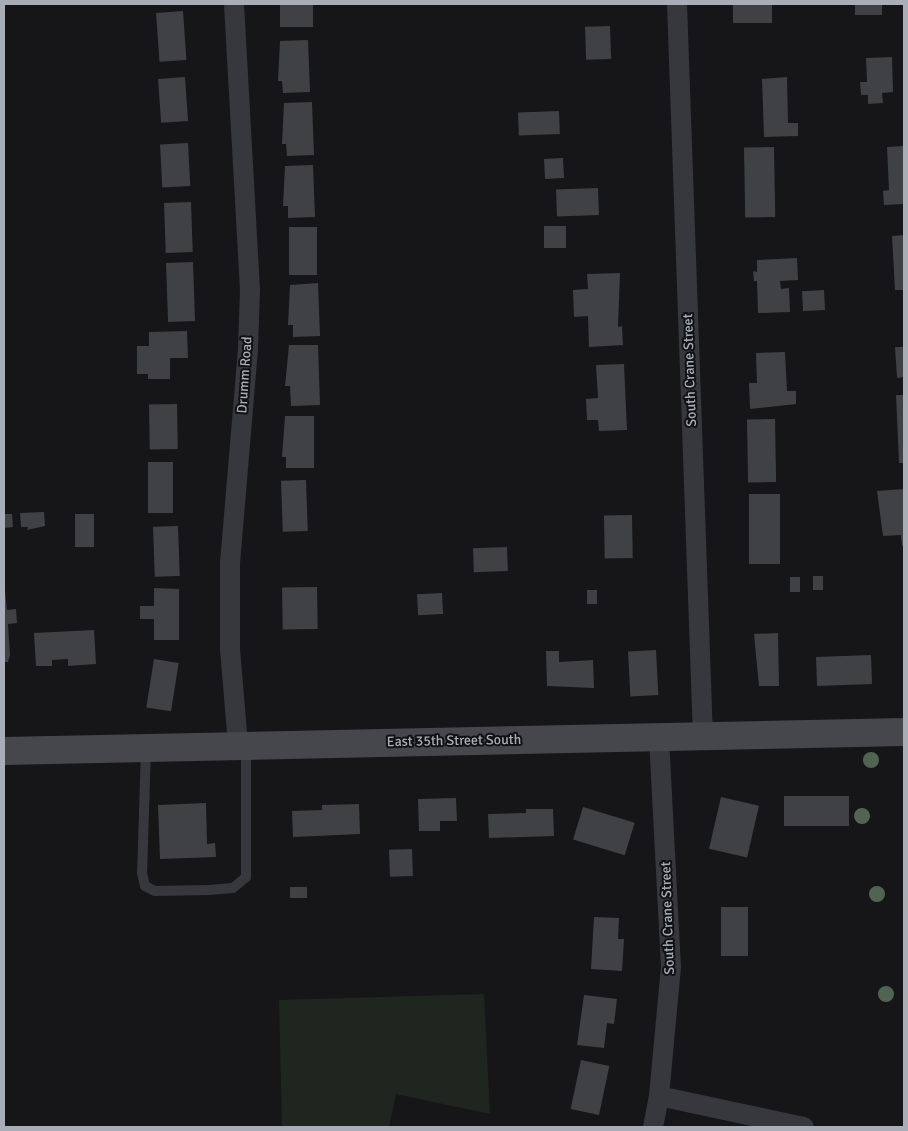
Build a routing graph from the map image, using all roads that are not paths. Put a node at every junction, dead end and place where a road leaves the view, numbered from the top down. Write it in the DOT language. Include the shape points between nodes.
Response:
graph roads {
  1 [pos="234,4"];
  2 [pos="677,4"];
  3 [pos="904,732"];
  4 [pos="704,736"];
  5 [pos="659,737"];
  6 [pos="242,745"];
  7 [pos="146,747"];
  8 [pos="4,751"];
  9 [pos="659,1096"];
  10 [pos="653,1127"];
  11 [pos="804,1127"];
  1 -- 6 [label="street, Drumm Road" via="250,290 230,562 230,649"];
  2 -- 4 [label="street, South Crane Street"];
  3 -- 4 [label="main road, East 35th Street South"];
  4 -- 5 [label="main road, East 35th Street South"];
  5 -- 6 [label="main road, East 35th Street South"];
  5 -- 9 [label="street, South Crane Street" via="671,967"];
  6 -- 7 [label="main road, East 35th Street South"];
  6 -- 7 [label="lane" via="246,877 232,888 155,891 145,886 142,855"];
  7 -- 8 [label="main road, East 35th Street South"];
  9 -- 10 [label="street, South Crane Street"];
  9 -- 11 [label="street"];
}
